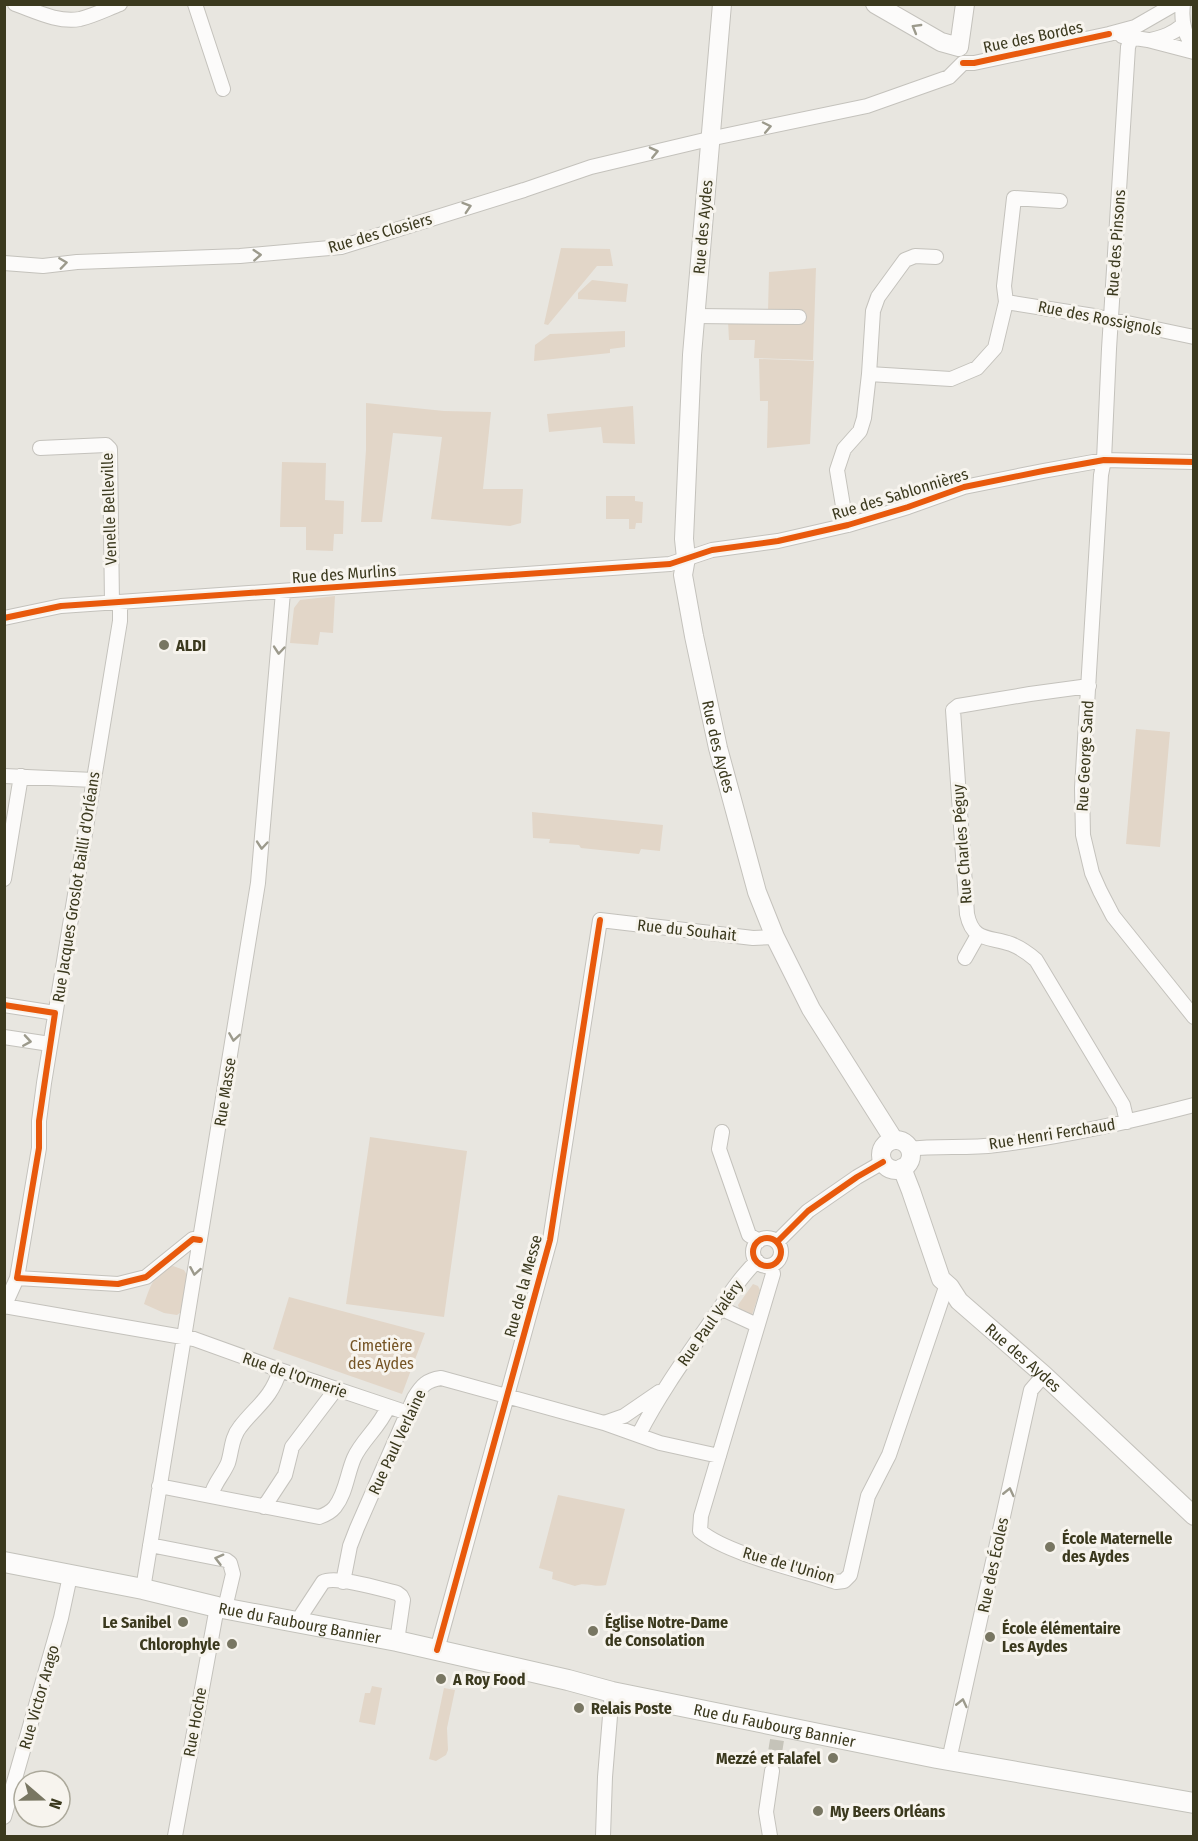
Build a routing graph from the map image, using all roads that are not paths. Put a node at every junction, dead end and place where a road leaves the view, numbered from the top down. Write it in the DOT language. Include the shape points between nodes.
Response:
graph roads {
  1 [pos="15,4"];
  2 [pos="120,4"];
  3 [pos="195,4"];
  4 [pos="722,4"];
  5 [pos="875,4"];
  6 [pos="965,4"];
  7 [pos="1175,4"];
  8 [pos="1183,4"];
  9 [pos="1183,25"];
  10 [pos="1133,32"];
  11 [pos="1148,40"];
  12 [pos="1194,46"];
  13 [pos="1194,52"];
  14 [pos="961,55"];
  15 [pos="223,90"];
  16 [pos="709,139"];
  17 [pos="1060,201"];
  18 [pos="936,257"];
  19 [pos="4,263"];
  20 [pos="1006,302"];
  21 [pos="695,316"];
  22 [pos="799,317"];
  23 [pos="1112,319"];
  24 [pos="1194,337"];
  25 [pos="870,374"];
  26 [pos="40,448"];
  27 [pos="1104,460"];
  28 [pos="1194,462"];
  29 [pos="848,525"];
  30 [pos="686,558"];
  31 [pos="283,592"];
  32 [pos="116,603"];
  33 [pos="4,618"];
  34 [pos="1089,686"];
  35 [pos="4,776"];
  36 [pos="21,776"];
  37 [pos="94,780"];
  38 [pos="4,879"];
  39 [pos="600,920"];
  40 [pos="978,935"];
  41 [pos="775,937"];
  42 [pos="965,958"];
  43 [pos="4,1005"];
  44 [pos="55,1013"];
  45 [pos="1194,1017"];
  46 [pos="4,1037"];
  47 [pos="50,1044"];
  48 [pos="1194,1105"];
  49 [pos="1127,1122"];
  50 [pos="722,1132"];
  51 [pos="901,1145"];
  52 [pos="883,1162"];
  53 [pos="902,1168"];
  54 [pos="200,1240"];
  55 [pos="759,1241"];
  56 [pos="777,1242"];
  57 [pos="757,1261"];
  58 [pos="771,1266"];
  59 [pos="17,1278"];
  60 [pos="950,1287"];
  61 [pos="5,1306"];
  62 [pos="720,1308"];
  63 [pos="757,1325"];
  64 [pos="183,1336"];
  65 [pos="280,1370"];
  66 [pos="1044,1375"];
  67 [pos="666,1387"];
  68 [pos="336,1389"];
  69 [pos="507,1396"];
  70 [pos="388,1407"];
  71 [pos="408,1413"];
  72 [pos="604,1424"];
  73 [pos="639,1434"];
  74 [pos="719,1456"];
  75 [pos="159,1486"];
  76 [pos="211,1496"];
  77 [pos="264,1507"];
  78 [pos="1194,1516"];
  79 [pos="150,1545"];
  80 [pos="4,1562"];
  81 [pos="70,1576"];
  82 [pos="343,1581"];
  83 [pos="143,1589"];
  84 [pos="221,1608"];
  85 [pos="300,1622"];
  86 [pos="397,1641"];
  87 [pos="437,1650"];
  88 [pos="612,1692"];
  89 [pos="949,1760"];
  90 [pos="772,1771"];
  91 [pos="8,1792"];
  92 [pos="1194,1803"];
  93 [pos="4,1816"];
  94 [pos="175,1836"];
  95 [pos="603,1836"];
  96 [pos="770,1836"];
  1 -- 2 [label="street" via="70,20"];
  3 -- 15 [label="street"];
  4 -- 16 [label="street, Rue des Aydes"];
  14 -- 5 [label="street, one-way"];
  6 -- 14 [label="street"];
  7 -- 10 [label="street"];
  8 -- 9 [label="street"];
  9 -- 11 [label="street" via="1165,37"];
  9 -- 12 [label="street"];
  10 -- 11 [label="street, Rue des Bordes"];
  10 -- 14 [label="street, Rue des Bordes" via="974,63"];
  10 -- 23 [label="street, Rue des Pinsons" via="1128,46"];
  11 -- 13 [label="street, Rue des Bordes"];
  16 -- 14 [label="street, Rue des Bordes, one-way" via="867,106 949,77"];
  19 -- 16 [label="street, Rue des Closiers, one-way" via="43,266 341,247 591,167"];
  16 -- 21 [label="street, Rue des Aydes"];
  17 -- 20 [label="street" via="1014,198"];
  18 -- 25 [label="street" via="915,256 905,260 878,297 873,311"];
  20 -- 23 [label="street, Rue des Rossignols"];
  20 -- 25 [label="street" via="995,348 977,368 951,378"];
  21 -- 22 [label="street"];
  21 -- 30 [label="street, Rue des Aydes"];
  23 -- 24 [label="street, Rue des Rossignols"];
  23 -- 27 [label="street, Rue des Pinsons"];
  25 -- 29 [label="street" via="860,430 844,449 837,470"];
  26 -- 32 [label="street, Venelle Belleville" via="110,449"];
  27 -- 28 [label="street, Rue des Sablonnières"];
  27 -- 29 [label="street, Rue des Sablonnières" via="964,487"];
  27 -- 34 [label="street, Rue George Sand"];
  29 -- 30 [label="street, Rue des Sablonnières"];
  30 -- 31 [label="street, Rue des Murlins" via="670,564"];
  30 -- 41 [label="street, Rue des Aydes" via="683,575 693,636 718,748 750,870"];
  31 -- 32 [label="street, Rue des Murlins"];
  31 -- 54 [label="street, Rue Masse, one-way" via="258,883"];
  32 -- 33 [label="street, Rue des Murlins" via="61,606"];
  32 -- 37 [label="street, Rue Jacques Groslot Bailli d'Orléans" via="120,621"];
  34 -- 40 [label="street, Rue Charles Péguy" via="958,706 953,710 967,914"];
  34 -- 45 [label="street, Rue George Sand" via="1082,813 1092,873 1113,916"];
  35 -- 36 [label="street"];
  36 -- 37 [label="street"];
  36 -- 38 [label="street"];
  37 -- 44 [label="street, Rue Jacques Groslot Bailli d'Orléans"];
  39 -- 41 [label="street, Rue du Souhait" via="753,938"];
  39 -- 69 [label="street, Rue de la Messe" via="550,1240"];
  40 -- 42 [label="street"];
  40 -- 49 [label="street" via="1022,949 1036,960 1123,1105"];
  41 -- 51 [label="street, Rue des Aydes" via="811,1009"];
  43 -- 44 [label="street"];
  44 -- 47 [label="street, Rue Jacques Groslot Bailli d'Orléans"];
  46 -- 47 [label="street, one-way"];
  47 -- 59 [label="street, Rue Jacques Groslot Bailli d'Orléans" via="39,1148"];
  48 -- 49 [label="street, Rue Henri Ferchaud"];
  49 -- 51 [label="street, Rue Henri Ferchaud" via="994,1146"];
  50 -- 55 [label="street" via="719,1149 749,1235"];
  51 -- 52 [label="street" via="889,1142 883,1149"];
  51 -- 53 [label="street" via="909,1160"];
  52 -- 53 [label="street" via="889,1168"];
  52 -- 56 [label="street" via="808,1211"];
  53 -- 60 [label="street, Rue des Aydes" via="941,1279"];
  54 -- 59 [label="street" via="193,1239 146,1277 118,1284"];
  54 -- 64 [label="street, Rue Masse, one-way"];
  55 -- 56 [label="street" via="770,1238"];
  55 -- 57 [label="street" via="753,1249"];
  56 -- 58 [label="street" via="781,1254"];
  57 -- 58 [label="street"];
  57 -- 62 [label="street, Rue Paul Valéry"];
  58 -- 63 [label="street, Rue de l'Union" via="773,1274"];
  59 -- 61 [label="street, Rue Jacques Groslot Bailli d'Orléans"];
  60 -- 66 [label="street, Rue des Aydes" via="959,1301"];
  60 -- 74 [label="street, Rue de l'Union" via="945,1290 889,1455 868,1496 850,1575 844,1581 836,1582 737,1551 700,1531 700,1515"];
  61 -- 64 [label="street, Rue de l'Ormerie"];
  62 -- 63 [label="street"];
  62 -- 67 [label="street, Rue Paul Valéry"];
  63 -- 74 [label="street, Rue de l'Union"];
  64 -- 65 [label="street, Rue de l'Ormerie"];
  64 -- 75 [label="street, Rue Masse"];
  65 -- 68 [label="street, Rue de l'Ormerie"];
  65 -- 76 [label="street" via="275,1387 235,1435 228,1462"];
  66 -- 78 [label="street, Rue des Aydes"];
  89 -- 66 [label="street, Rue des Écoles, one-way" via="1031,1390"];
  67 -- 72 [label="street, Rue Paul Valéry" via="638,1409"];
  67 -- 73 [label="street, Rue Paul Valéry"];
  68 -- 70 [label="street, Rue de l'Ormerie"];
  68 -- 77 [label="street" via="292,1447 285,1475"];
  69 -- 71 [label="street, Rue Paul Verlaine" via="441,1378 430,1379 421,1386"];
  69 -- 72 [label="street"];
  69 -- 87 [label="street, Rue de la Messe"];
  70 -- 71 [label="street, Rue de l'Ormerie"];
  70 -- 77 [label="street" via="355,1456 342,1495 327,1514"];
  71 -- 82 [label="street, Rue Paul Verlaine" via="350,1546"];
  72 -- 73 [label="street"];
  73 -- 74 [label="street" via="660,1443"];
  75 -- 76 [label="street"];
  75 -- 79 [label="street, Rue Masse"];
  76 -- 77 [label="street"];
  79 -- 83 [label="street, Rue Masse"];
  84 -- 79 [label="street, Rue Hoche, one-way" via="233,1574 230,1563"];
  80 -- 81 [label="main road, Rue du Faubourg Bannier"];
  81 -- 83 [label="main road, Rue du Faubourg Bannier"];
  81 -- 91 [label="street, Rue Victor Arago"];
  82 -- 85 [label="street" via="322,1582"];
  82 -- 86 [label="street" via="402,1596"];
  83 -- 84 [label="main road, Rue du Faubourg Bannier"];
  84 -- 85 [label="main road, Rue du Faubourg Bannier"];
  84 -- 94 [label="street, Rue Hoche"];
  85 -- 86 [label="main road, Rue du Faubourg Bannier"];
  86 -- 87 [label="main road, Rue du Faubourg Bannier"];
  87 -- 88 [label="main road, Rue du Faubourg Bannier"];
  88 -- 89 [label="main road, Rue du Faubourg Bannier" via="778,1733"];
  88 -- 95 [label="street"];
  89 -- 92 [label="main road, Rue du Faubourg Bannier"];
  90 -- 96 [label="street" via="766,1812"];
  91 -- 93 [label="street, Rue Victor Arago"];
}
